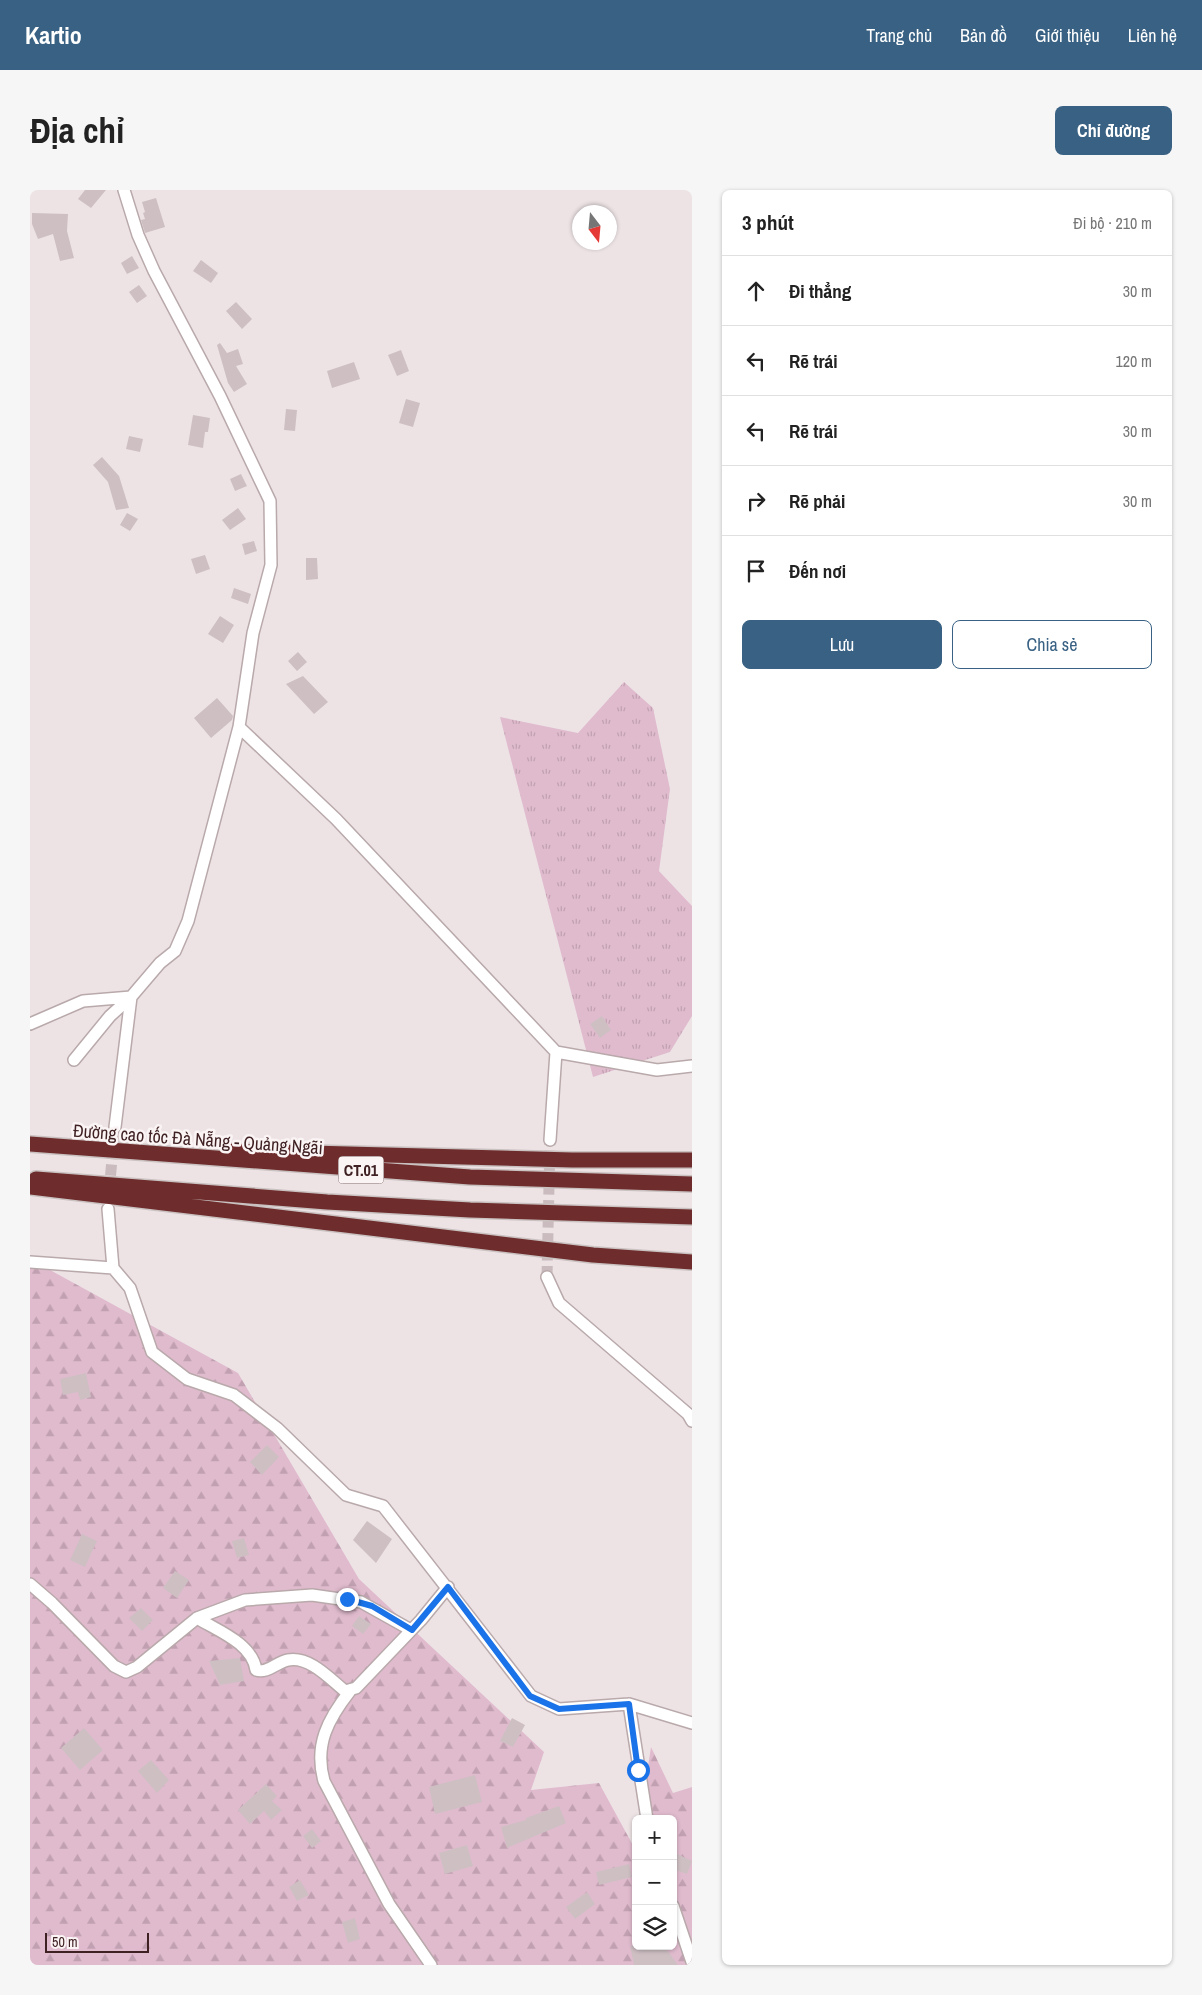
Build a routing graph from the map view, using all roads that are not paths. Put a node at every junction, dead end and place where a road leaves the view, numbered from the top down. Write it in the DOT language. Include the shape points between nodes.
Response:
graph roads {
  1 [pos="124,190"];
  2 [pos="239,728"];
  3 [pos="131,997"];
  4 [pos="30,1024"];
  5 [pos="556,1052"];
  6 [pos="74,1060"];
  7 [pos="692,1066"];
  8 [pos="115,1127"];
  9 [pos="550,1140"];
  10 [pos="30,1144"];
  11 [pos="70,1148"];
  12 [pos="692,1160"];
  13 [pos="30,1178"];
  14 [pos="692,1184"];
  15 [pos="30,1187"];
  16 [pos="108,1209"];
  17 [pos="692,1217"];
  18 [pos="30,1262"];
  19 [pos="692,1262"];
  20 [pos="113,1268"];
  21 [pos="546,1277"];
  22 [pos="692,1421"];
  23 [pos="30,1584"];
  24 [pos="448,1587"];
  25 [pos="197,1618"];
  26 [pos="412,1630"];
  27 [pos="350,1691"];
  28 [pos="629,1704"];
  29 [pos="692,1723"];
  30 [pos="646,1815"];
  31 [pos="677,1918"];
  32 [pos="692,1962"];
  33 [pos="431,1965"];
  1 -- 2 [label="street" via="138,236 154,271 220,396 270,501 272,565 253,633"];
  2 -- 3 [label="street" via="188,921 175,951 160,962"];
  2 -- 5 [label="street" via="336,819"];
  3 -- 4 [label="street" via="83,1001"];
  3 -- 6 [label="street" via="110,1016"];
  3 -- 8 [label="street"];
  5 -- 7 [label="street" via="656,1070"];
  5 -- 9 [label="street"];
  10 -- 11 [label="highway, Đường cao tốc Đà Nẵng - Quảng Ngãi / CT.01"];
  11 -- 12 [label="highway"];
  11 -- 14 [label="highway, Đường cao tốc Đà Nẵng - Quảng Ngãi / CT.01" via="470,1177"];
  13 -- 17 [label="highway, CT.01" via="327,1202"];
  15 -- 19 [label="highway" via="564,1252"];
  16 -- 20 [label="street"];
  18 -- 20 [label="street"];
  20 -- 24 [label="street" via="130,1288 152,1352 187,1378 234,1395 277,1428 346,1495 383,1506"];
  21 -- 22 [label="street" via="559,1303 688,1414"];
  23 -- 25 [label="street" via="114,1666 126,1672 137,1667"];
  24 -- 26 [label="street"];
  24 -- 28 [label="street" via="530,1696 559,1709"];
  25 -- 26 [label="street" via="245,1600 312,1595 361,1602"];
  25 -- 27 [label="street" via="248,1649 256,1670 260,1672 290,1659 312,1664"];
  26 -- 27 [label="street"];
  27 -- 33 [label="street" via="334,1712 323,1736 320,1760 324,1781 388,1904"];
  28 -- 29 [label="street"];
  28 -- 30 [label="street"];
  31 -- 32 [label="street"];
}
